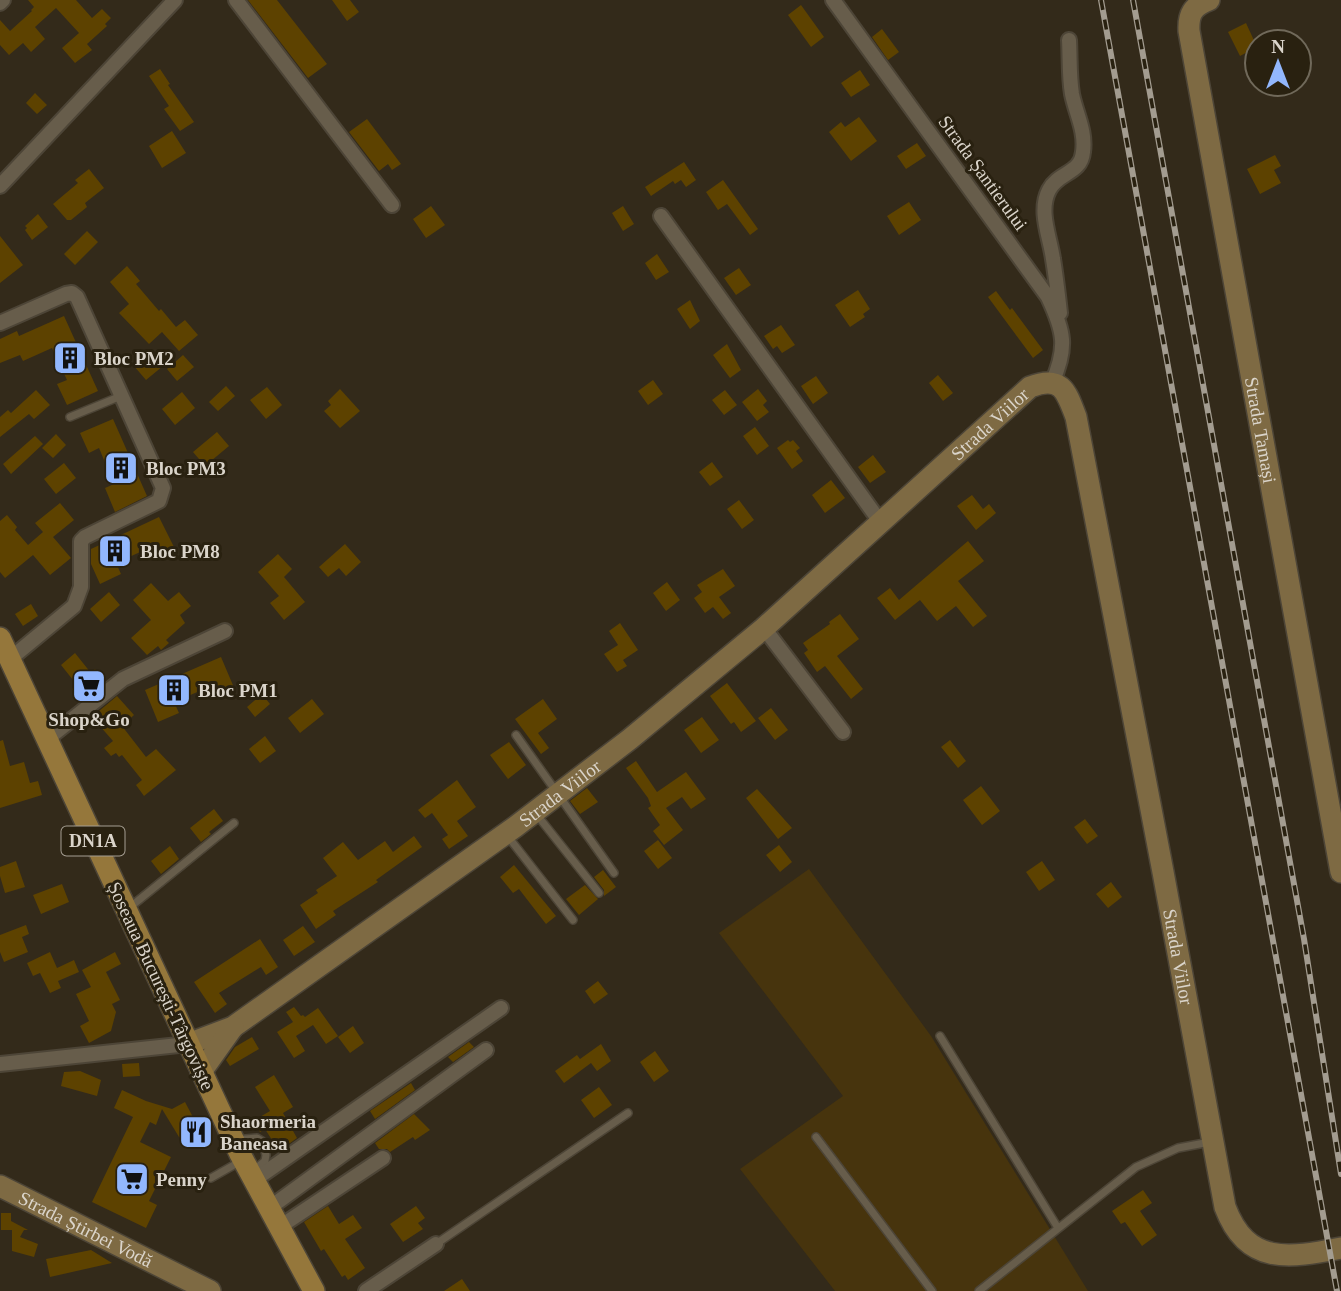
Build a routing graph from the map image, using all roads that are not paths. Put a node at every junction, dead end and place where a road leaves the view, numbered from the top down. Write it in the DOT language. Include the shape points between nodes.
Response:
graph roads {
  1 [pos="175,0"];
  2 [pos="236,0"];
  3 [pos="833,0"];
  4 [pos="1195,4"];
  5 [pos="1069,40"];
  6 [pos="0,186"];
  7 [pos="392,205"];
  8 [pos="661,216"];
  9 [pos="0,323"];
  10 [pos="1062,327"];
  11 [pos="1052,383"];
  12 [pos="121,395"];
  13 [pos="70,417"];
  14 [pos="881,523"];
  15 [pos="764,628"];
  16 [pos="225,631"];
  17 [pos="0,638"];
  18 [pos="9,659"];
  19 [pos="844,732"];
  20 [pos="516,735"];
  21 [pos="46,740"];
  22 [pos="558,795"];
  23 [pos="534,812"];
  24 [pos="234,823"];
  25 [pos="506,834"];
  26 [pos="1341,872"];
  27 [pos="614,873"];
  28 [pos="599,893"];
  29 [pos="126,911"];
  30 [pos="573,920"];
  31 [pos="501,1008"];
  32 [pos="233,1027"];
  33 [pos="940,1036"];
  34 [pos="188,1044"];
  35 [pos="486,1050"];
  36 [pos="0,1064"];
  37 [pos="201,1072"];
  38 [pos="628,1113"];
  39 [pos="816,1137"];
  40 [pos="1212,1142"];
  41 [pos="383,1158"];
  42 [pos="248,1172"];
  43 [pos="211,1178"];
  44 [pos="0,1186"];
  45 [pos="273,1219"];
  46 [pos="1058,1228"];
  47 [pos="436,1244"];
  48 [pos="1341,1248"];
  49 [pos="211,1291"];
  50 [pos="314,1291"];
  51 [pos="366,1291"];
  52 [pos="932,1291"];
  53 [pos="979,1291"];
  1 -- 6 [label="street"];
  2 -- 7 [label="street"];
  3 -- 10 [label="street, Strada Șantierului" via="1027,266"];
  4 -- 26 [label="main road, Strada Tamași" via="1189,31"];
  5 -- 10 [label="street" via="1071,85 1082,126 1083,153 1079,166 1050,188 1045,214"];
  8 -- 14 [label="street"];
  9 -- 12 [label="street" via="72,293"];
  10 -- 11 [label="street" via="1064,347"];
  11 -- 14 [label="main road, Strada Viilor" via="1030,387"];
  11 -- 40 [label="main road, Strada Viilor" via="1062,387 1076,417"];
  12 -- 13 [label="lane"];
  12 -- 18 [label="street" via="163,488 161,498 85,537 80,546 81,587 74,606"];
  14 -- 15 [label="main road, Strada Viilor"];
  15 -- 19 [label="street"];
  15 -- 22 [label="main road, Strada Viilor"];
  16 -- 21 [label="street" via="123,678"];
  17 -- 18 [label="main road, Șoseaua București-Târgoviște / DN1A"];
  18 -- 21 [label="main road, Șoseaua București-Târgoviște / DN1A"];
  20 -- 22 [label="lane"];
  21 -- 29 [label="main road, Șoseaua București-Târgoviște / DN1A"];
  22 -- 23 [label="main road, Strada Viilor"];
  22 -- 27 [label="lane"];
  23 -- 25 [label="main road, Strada Viilor"];
  23 -- 28 [label="lane"];
  24 -- 29 [label="lane"];
  25 -- 30 [label="lane"];
  25 -- 32 [label="main road, Strada Viilor"];
  29 -- 34 [label="main road, Șoseaua București-Târgoviște / DN1A"];
  31 -- 42 [label="street"];
  32 -- 34 [label="main road, Strada Viilor"];
  32 -- 37 [label="main road, Strada Viilor"];
  33 -- 46 [label="lane"];
  34 -- 36 [label="street, Strada Viilor"];
  34 -- 37 [label="main road, Șoseaua București-Târgoviște / DN1A"];
  35 -- 45 [label="street"];
  37 -- 42 [label="main road, Șoseaua București-Târgoviște / DN1A"];
  38 -- 47 [label="lane"];
  39 -- 52 [label="lane"];
  40 -- 46 [label="lane" via="1178,1148 1136,1167"];
  40 -- 48 [label="main road, Strada Viilor" via="1225,1207 1247,1242 1282,1256"];
  41 -- 45 [label="street"];
  42 -- 43 [label="lane"];
  42 -- 45 [label="main road, Șoseaua București-Târgoviște / DN1A"];
  44 -- 49 [label="main road, Strada Știrbei Vodă"];
  45 -- 50 [label="main road, Șoseaua București-Târgoviște / DN1A"];
  46 -- 53 [label="lane"];
  47 -- 51 [label="street"];
}
